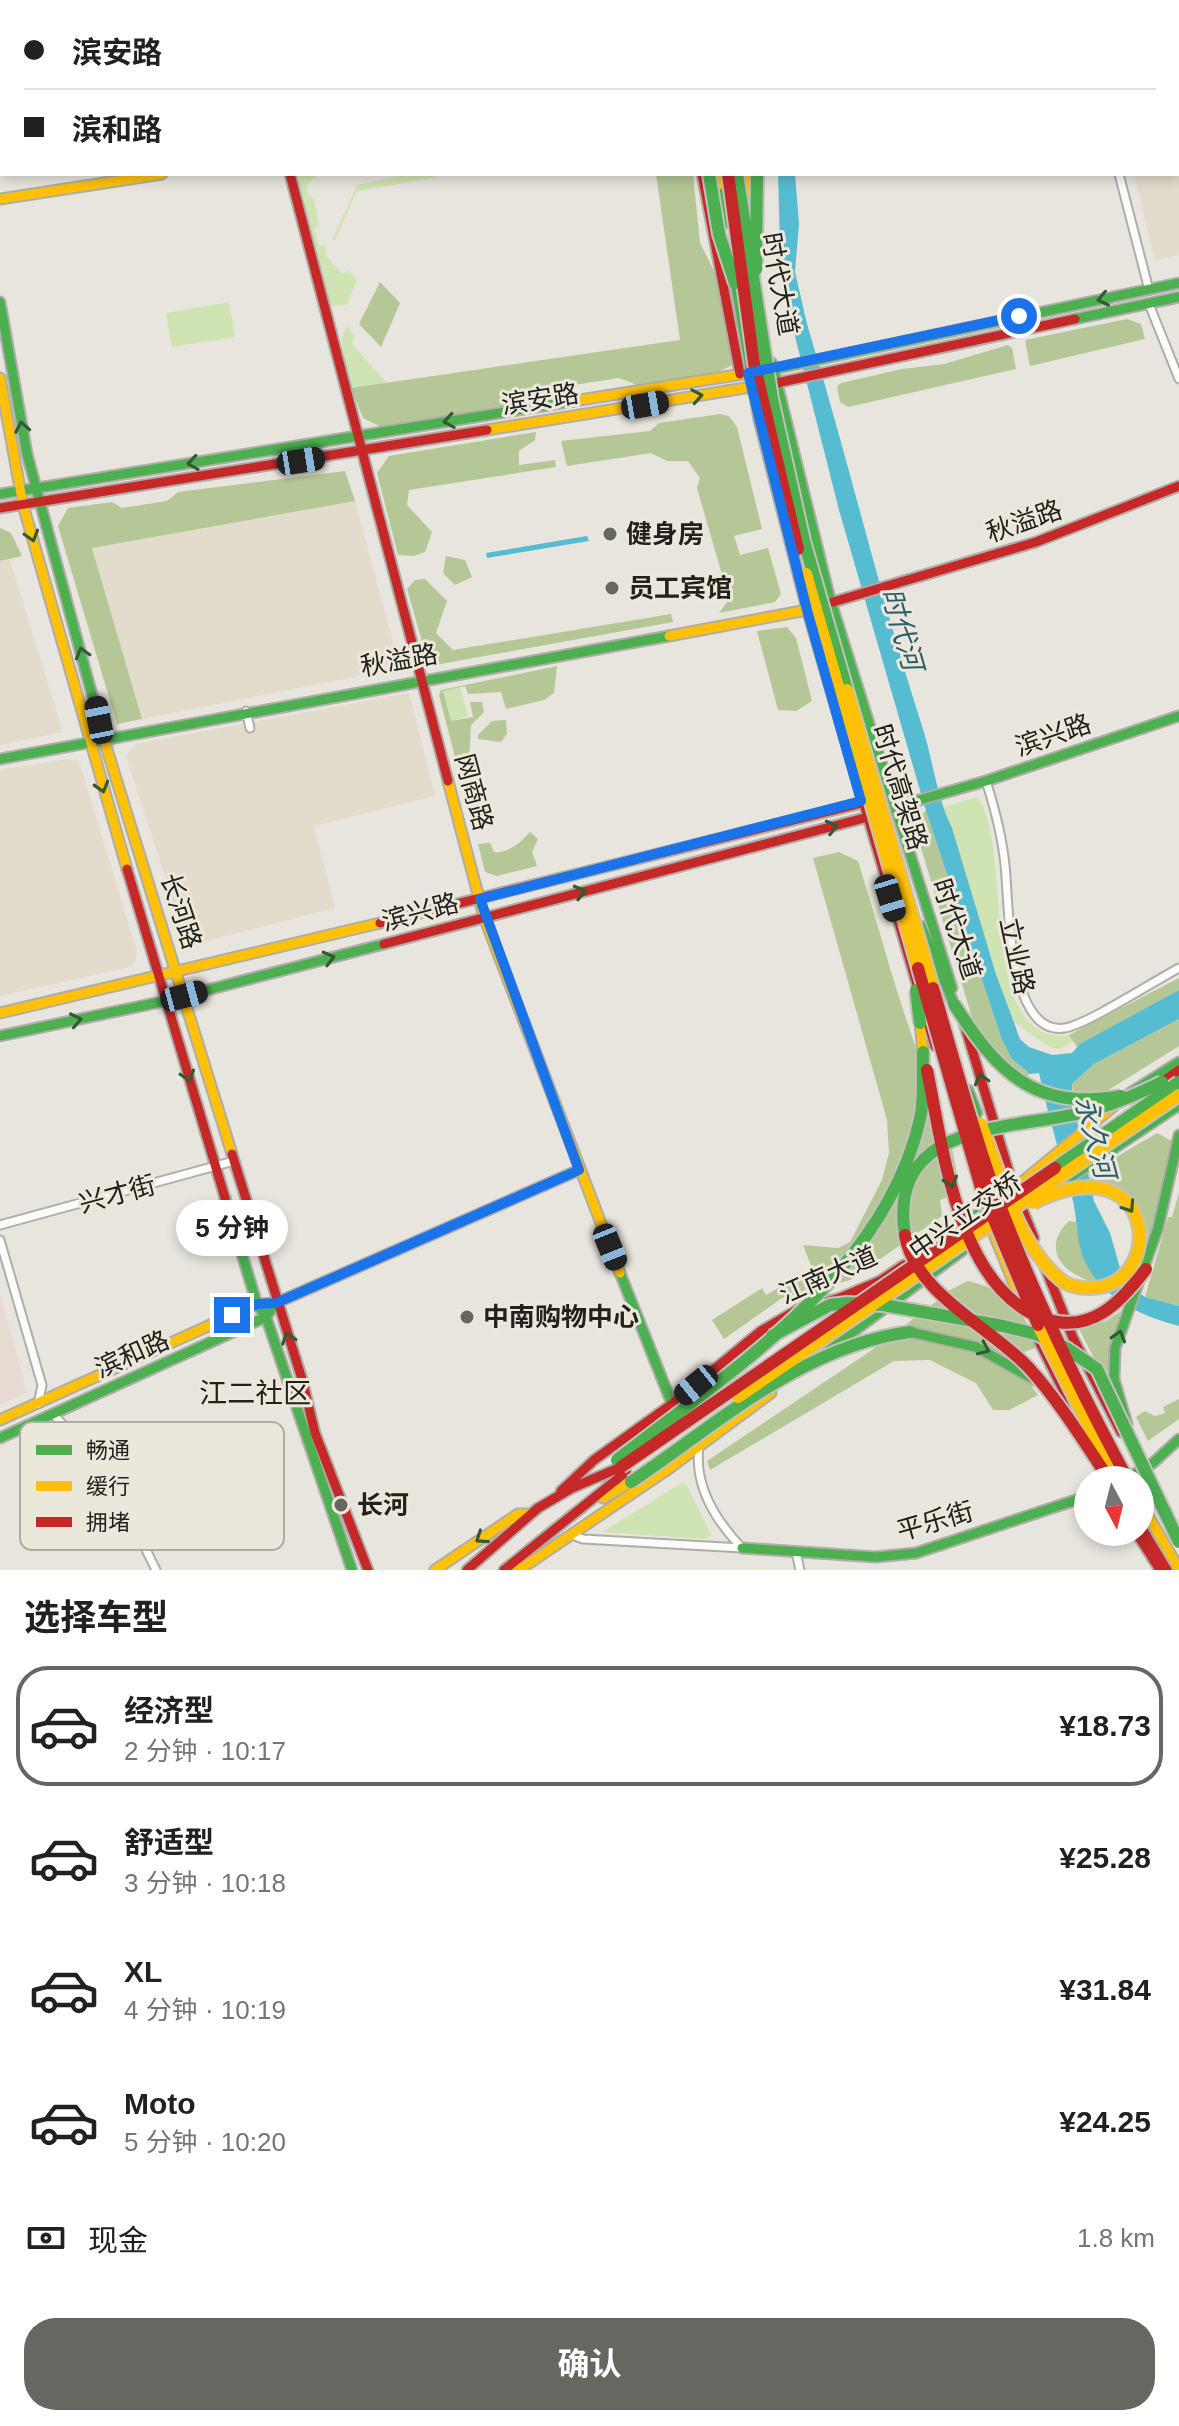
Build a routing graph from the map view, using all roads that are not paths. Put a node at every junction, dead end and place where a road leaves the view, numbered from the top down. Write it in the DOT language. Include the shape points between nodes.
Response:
graph roads {
  1 [pos="149,176"];
  2 [pos="291,176"];
  3 [pos="702,176"];
  4 [pos="709,176"];
  5 [pos="740,176"];
  6 [pos="740,176"];
  7 [pos="748,176"];
  8 [pos="757,176"];
  9 [pos="1120,176"];
  10 [pos="722,177"];
  11 [pos="0,199"];
  12 [pos="747,223"];
  13 [pos="731,248"];
  14 [pos="1179,283"];
  15 [pos="1149,290"];
  16 [pos="726,291"];
  17 [pos="1179,297"];
  18 [pos="0,302"];
  19 [pos="1149,304"];
  20 [pos="753,325"];
  21 [pos="773,370"];
  22 [pos="744,373"];
  23 [pos="0,378"];
  24 [pos="1179,379"];
  25 [pos="776,383"];
  26 [pos="750,387"];
  27 [pos="356,436"];
  28 [pos="361,451"];
  29 [pos="1179,486"];
  30 [pos="36,489"];
  31 [pos="20,491"];
  32 [pos="0,494"];
  33 [pos="40,503"];
  34 [pos="23,505"];
  35 [pos="0,508"];
  36 [pos="833,602"];
  37 [pos="807,610"];
  38 [pos="421,679"];
  39 [pos="246,711"];
  40 [pos="1179,716"];
  41 [pos="250,728"];
  42 [pos="103,737"];
  43 [pos="88,740"];
  44 [pos="0,759"];
  45 [pos="986,781"];
  46 [pos="861,801"];
  47 [pos="895,807"];
  48 [pos="867,818"];
  49 [pos="906,884"];
  50 [pos="480,899"];
  51 [pos="484,917"];
  52 [pos="905,924"];
  53 [pos="1179,968"];
  54 [pos="177,972"];
  55 [pos="158,978"];
  56 [pos="184,996"];
  57 [pos="165,1001"];
  58 [pos="0,1013"];
  59 [pos="0,1036"];
  60 [pos="951,1048"];
  61 [pos="923,1052"];
  62 [pos="1179,1062"];
  63 [pos="1179,1070"];
  64 [pos="1162,1082"];
  65 [pos="1179,1082"];
  66 [pos="1179,1095"];
  67 [pos="1179,1105"];
  68 [pos="1179,1135"];
  69 [pos="234,1161"];
  70 [pos="217,1167"];
  71 [pos="579,1170"];
  72 [pos="1014,1189"];
  73 [pos="985,1208"];
  74 [pos="1015,1210"];
  75 [pos="0,1225"];
  76 [pos="992,1230"];
  77 [pos="0,1240"];
  78 [pos="941,1242"];
  79 [pos="950,1259"];
  80 [pos="1146,1269"];
  81 [pos="276,1303"];
  82 [pos="257,1304"];
  83 [pos="266,1317"];
  84 [pos="772,1336"];
  85 [pos="42,1385"];
  86 [pos="1049,1390"];
  87 [pos="59,1394"];
  88 [pos="38,1404"];
  89 [pos="672,1404"];
  90 [pos="67,1408"];
  91 [pos="53,1414"];
  92 [pos="0,1420"];
  93 [pos="35,1422"];
  94 [pos="61,1422"];
  95 [pos="67,1422"];
  96 [pos="20,1429"];
  97 [pos="0,1438"];
  98 [pos="1131,1439"];
  99 [pos="1179,1439"];
  100 [pos="699,1447"];
  101 [pos="1100,1466"];
  102 [pos="1102,1466"];
  103 [pos="1109,1466"];
  104 [pos="1120,1466"];
  105 [pos="1139,1466"];
  106 [pos="1146,1466"];
  107 [pos="671,1467"];
  108 [pos="696,1468"];
  109 [pos="624,1470"];
  110 [pos="1154,1490"];
  111 [pos="555,1497"];
  112 [pos="1074,1501"];
  113 [pos="530,1514"];
  114 [pos="587,1524"];
  115 [pos="1154,1526"];
  116 [pos="1179,1528"];
  117 [pos="572,1535"];
  118 [pos="590,1539"];
  119 [pos="1179,1542"];
  120 [pos="1145,1546"];
  121 [pos="1153,1546"];
  122 [pos="742,1548"];
  123 [pos="146,1550"];
  124 [pos="796,1552"];
  125 [pos="1179,1569"];
  126 [pos="156,1570"];
  127 [pos="352,1570"];
  128 [pos="368,1570"];
  129 [pos="435,1570"];
  130 [pos="467,1570"];
  131 [pos="504,1570"];
  132 [pos="511,1570"];
  133 [pos="800,1570"];
  134 [pos="1160,1570"];
  135 [pos="1167,1570"];
  1 -- 11 [label="main road"];
  2 -- 27 [label="main road, 网商路"];
  3 -- 16 [label="main road" via="710,234"];
  4 -- 20 [label="main road, bridge" via="719,234"];
  5 -- 20 [label="main road, 时代高架路, bridge"];
  6 -- 12 [label="main road, 时代大道"];
  7 -- 12 [label="main road"];
  8 -- 20 [label="main road, bridge"];
  9 -- 15 [label="street"];
  10 -- 13 [label="main road, 时代大道"];
  10 -- 20 [label="main road, 时代高架路, bridge"];
  12 -- 21 [label="main road, 时代大道"];
  13 -- 16 [label="main road"];
  13 -- 22 [label="main road, 时代大道"];
  14 -- 15 [label="main road, 滨安路"];
  15 -- 21 [label="main road, 滨安路, one-way"];
  16 -- 22 [label="main road"];
  17 -- 19 [label="main road, 滨安路"];
  30 -- 18 [label="main road, 长河路, one-way"];
  19 -- 24 [label="street"];
  19 -- 25 [label="main road, 滨安路"];
  20 -- 49 [label="main road, 时代高架路, bridge" via="804,541"];
  20 -- 52 [label="main road, 时代高架路, bridge" via="778,481"];
  21 -- 22 [label="main road, 滨安路"];
  21 -- 25 [label="main road, 时代大道"];
  22 -- 26 [label="main road, 时代大道"];
  22 -- 27 [label="main road, 滨安路, one-way"];
  23 -- 31 [label="main road, 长河路"];
  25 -- 26 [label="main road, 滨安路"];
  25 -- 36 [label="main road, 时代大道"];
  28 -- 26 [label="main road, 滨安路, one-way"];
  26 -- 37 [label="main road, 时代大道"];
  27 -- 28 [label="main road, 网商路"];
  27 -- 30 [label="main road, 滨安路, one-way"];
  28 -- 33 [label="main road, 滨安路"];
  28 -- 38 [label="main road, 网商路"];
  29 -- 36 [label="main road, 秋溢路" via="1036,542"];
  30 -- 31 [label="main road, 滨安路"];
  30 -- 33 [label="main road, 长河路"];
  31 -- 32 [label="main road, 滨安路"];
  31 -- 34 [label="main road, 长河路"];
  33 -- 34 [label="main road, 滨安路"];
  42 -- 33 [label="main road, 长河路, one-way"];
  34 -- 35 [label="main road, 滨安路"];
  34 -- 43 [label="main road, 长河路, one-way"];
  36 -- 47 [label="main road, 时代大道"];
  37 -- 38 [label="main road, 秋溢路"];
  37 -- 46 [label="main road, 时代大道"];
  38 -- 39 [label="main road, 秋溢路"];
  38 -- 50 [label="main road, 网商路"];
  39 -- 41 [label="street"];
  39 -- 42 [label="main road, 秋溢路"];
  40 -- 45 [label="main road, 滨兴路"];
  42 -- 43 [label="main road, 秋溢路"];
  42 -- 54 [label="main road, 长河路"];
  43 -- 44 [label="main road, 秋溢路"];
  43 -- 55 [label="main road, 长河路, one-way"];
  45 -- 47 [label="main road, 滨兴路"];
  45 -- 53 [label="street, 立业路" via="998,819 1015,961 1035,1018 1048,1026 1073,1026"];
  46 -- 47 [label="main road, 滨兴路"];
  46 -- 48 [label="main road, 时代大道"];
  46 -- 50 [label="main road, 滨兴路"];
  47 -- 48 [label="main road, 滨兴路"];
  72 -- 47 [label="main road, 时代大道, one-way"];
  51 -- 48 [label="main road, 滨兴路, one-way"];
  48 -- 73 [label="main road, 时代大道"];
  49 -- 60 [label="main road, 时代高架路, bridge"];
  49 -- 64 [label="main road, bridge" via="954,1004 984,1051 1008,1075 1055,1098 1090,1102"];
  50 -- 51 [label="main road, 网商路"];
  50 -- 54 [label="main road, 滨兴路"];
  56 -- 51 [label="main road, 滨兴路, one-way"];
  51 -- 71 [label="main road, 网商路"];
  52 -- 61 [label="main road, bridge"];
  52 -- 103 [label="main road, 时代高架路, bridge" via="982,1191 1044,1340"];
  54 -- 55 [label="main road, 滨兴路"];
  54 -- 56 [label="main road, 长河路"];
  55 -- 57 [label="main road, 长河路"];
  55 -- 58 [label="main road, 滨兴路"];
  56 -- 57 [label="main road, 滨兴路"];
  56 -- 69 [label="main road, 长河路"];
  59 -- 57 [label="main road, 滨兴路, one-way"];
  57 -- 70 [label="main road, 长河路, one-way"];
  74 -- 60 [label="main road, one-way, bridge" via="1022,1208 1065,1188 1104,1189 1133,1208 1141,1242 1138,1255 1118,1281 1103,1287 1064,1283 1021,1220 1016,1208 1011,1195 994,1156"];
  60 -- 104 [label="main road, 时代高架路, bridge" via="1024,1270"];
  61 -- 80 [label="main road, one-way, bridge" via="948,1175 1001,1294 1049,1322 1087,1322 1115,1307"];
  61 -- 84 [label="main road, bridge" via="920,1118 895,1187 830,1281"];
  62 -- 72 [label="main road, 江南大道" via="1130,1093"];
  63 -- 64 [label="main road"];
  64 -- 86 [label="main road, bridge" via="1114,1106 962,1134 925,1158 907,1189 904,1239 913,1263"];
  65 -- 109 [label="main road, 中兴立交桥, bridge"];
  66 -- 74 [label="main road, 中兴立交桥, bridge"];
  67 -- 74 [label="main road, 江南大道"];
  68 -- 80 [label="main road"];
  69 -- 70 [label="street, 兴才街"];
  69 -- 81 [label="main road, 长河路"];
  70 -- 75 [label="street, 兴才街"];
  70 -- 82 [label="main road, 长河路"];
  71 -- 81 [label="main road, 滨和路"];
  71 -- 89 [label="main road, 网商路"];
  72 -- 73 [label="main road, 江南大道"];
  72 -- 74 [label="main road, 时代大道"];
  73 -- 76 [label="main road, 时代大道"];
  73 -- 78 [label="main road, 江南大道"];
  74 -- 76 [label="main road, 江南大道"];
  74 -- 105 [label="main road, 时代大道"];
  74 -- 109 [label="main road, 中兴立交桥, bridge"];
  76 -- 79 [label="main road, 江南大道"];
  76 -- 102 [label="main road, 时代大道" via="1047,1361"];
  77 -- 85 [label="street"];
  78 -- 79 [label="main road" via="955,1245"];
  78 -- 89 [label="main road, 江南大道" via="880,1281 797,1310 761,1331"];
  79 -- 100 [label="main road, 江南大道"];
  98 -- 80 [label="main road, one-way, bridge" via="1114,1379 1115,1348"];
  81 -- 82 [label="main road, 滨和路"];
  81 -- 83 [label="main road, 滨和路"];
  128 -- 81 [label="main road, 长河路, one-way" via="315,1433"];
  82 -- 83 [label="main road, 长河路"];
  82 -- 87 [label="main road, 滨和路"];
  83 -- 90 [label="main road, 滨和路"];
  83 -- 127 [label="main road, 长河路"];
  84 -- 98 [label="main road, bridge" via="830,1305 847,1303 1036,1334 1097,1369"];
  84 -- 109 [label="main road, bridge"];
  85 -- 87 [label="street"];
  85 -- 88 [label="street"];
  86 -- 101 [label="main road, bridge"];
  109 -- 86 [label="main road, one-way, bridge" via="828,1352 880,1334 931,1334 966,1342 1013,1364"];
  87 -- 88 [label="main road, 滨和路"];
  88 -- 92 [label="main road, 滨和路"];
  89 -- 111 [label="main road, 江南大道" via="594,1460"];
  90 -- 91 [label="main road, 滨和路"];
  90 -- 95 [label="street"];
  91 -- 93 [label="main road, 滨和路"];
  91 -- 94 [label="street"];
  96 -- 97 [label="main road, 滨和路"];
  98 -- 119 [label="main road, bridge"];
  99 -- 106 [label="main road"];
  100 -- 107 [label="main road, 江南大道"];
  100 -- 108 [label="street"];
  107 -- 108 [label="street"];
  107 -- 114 [label="main road, 江南大道"];
  108 -- 122 [label="street" via="717,1519"];
  109 -- 111 [label="main road"];
  109 -- 131 [label="main road, 中兴立交桥"];
  110 -- 116 [label="main road, 时代大道"];
  111 -- 113 [label="main road, 江南大道"];
  112 -- 124 [label="main road, 平乐街" via="916,1553 876,1557"];
  113 -- 129 [label="main road, one-way" via="518,1514"];
  113 -- 130 [label="main road, 江南大道"];
  114 -- 117 [label="main road, 江南大道"];
  114 -- 118 [label="street"];
  115 -- 125 [label="main road"];
  117 -- 118 [label="street"];
  117 -- 132 [label="main road, 江南大道"];
  118 -- 122 [label="street"];
  120 -- 134 [label="main road"];
  121 -- 135 [label="main road"];
  122 -- 124 [label="main road, 平乐街"];
  123 -- 126 [label="street"];
  124 -- 133 [label="street"];
}
